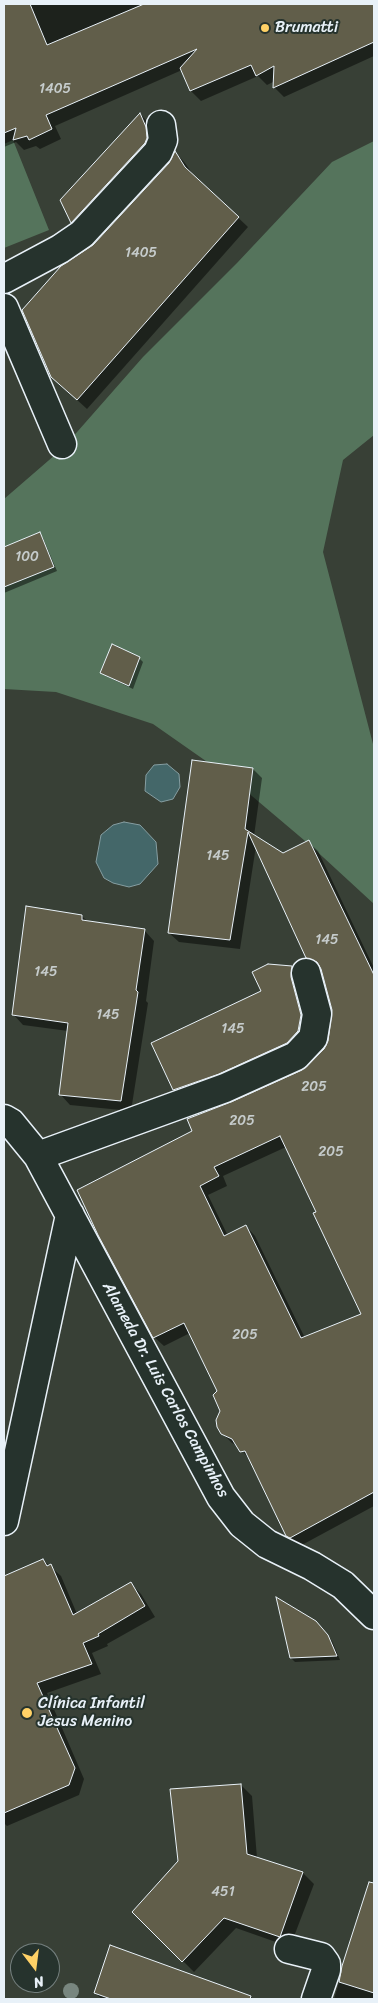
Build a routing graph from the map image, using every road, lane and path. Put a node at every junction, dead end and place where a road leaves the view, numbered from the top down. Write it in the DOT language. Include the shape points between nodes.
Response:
graph roads {
  1 [pos="161,125"];
  2 [pos="4,279"];
  3 [pos="4,308"];
  4 [pos="62,444"];
  5 [pos="306,973"];
  6 [pos="4,1119"];
  7 [pos="38,1156"];
  8 [pos="70,1215"];
  9 [pos="4,1521"];
  10 [pos="374,1615"];
  11 [pos="289,1950"];
  12 [pos="316,1999"];
  1 -- 2 [label="street" via="163,140 158,152 82,234"];
  3 -- 4 [label="street"];
  5 -- 7 [label="street" via="317,1014 313,1038 296,1056 225,1088"];
  6 -- 7 [label="street, Alameda Dr. Luis Carlos Campinhos"];
  7 -- 8 [label="street, Alameda Dr. Luis Carlos Campinhos"];
  8 -- 9 [label="street"];
  8 -- 10 [label="street, Alameda Dr. Luis Carlos Campinhos" via="221,1497 242,1524 268,1544 343,1585"];
  11 -- 12 [label="street" via="321,1957 326,1964"];
}
